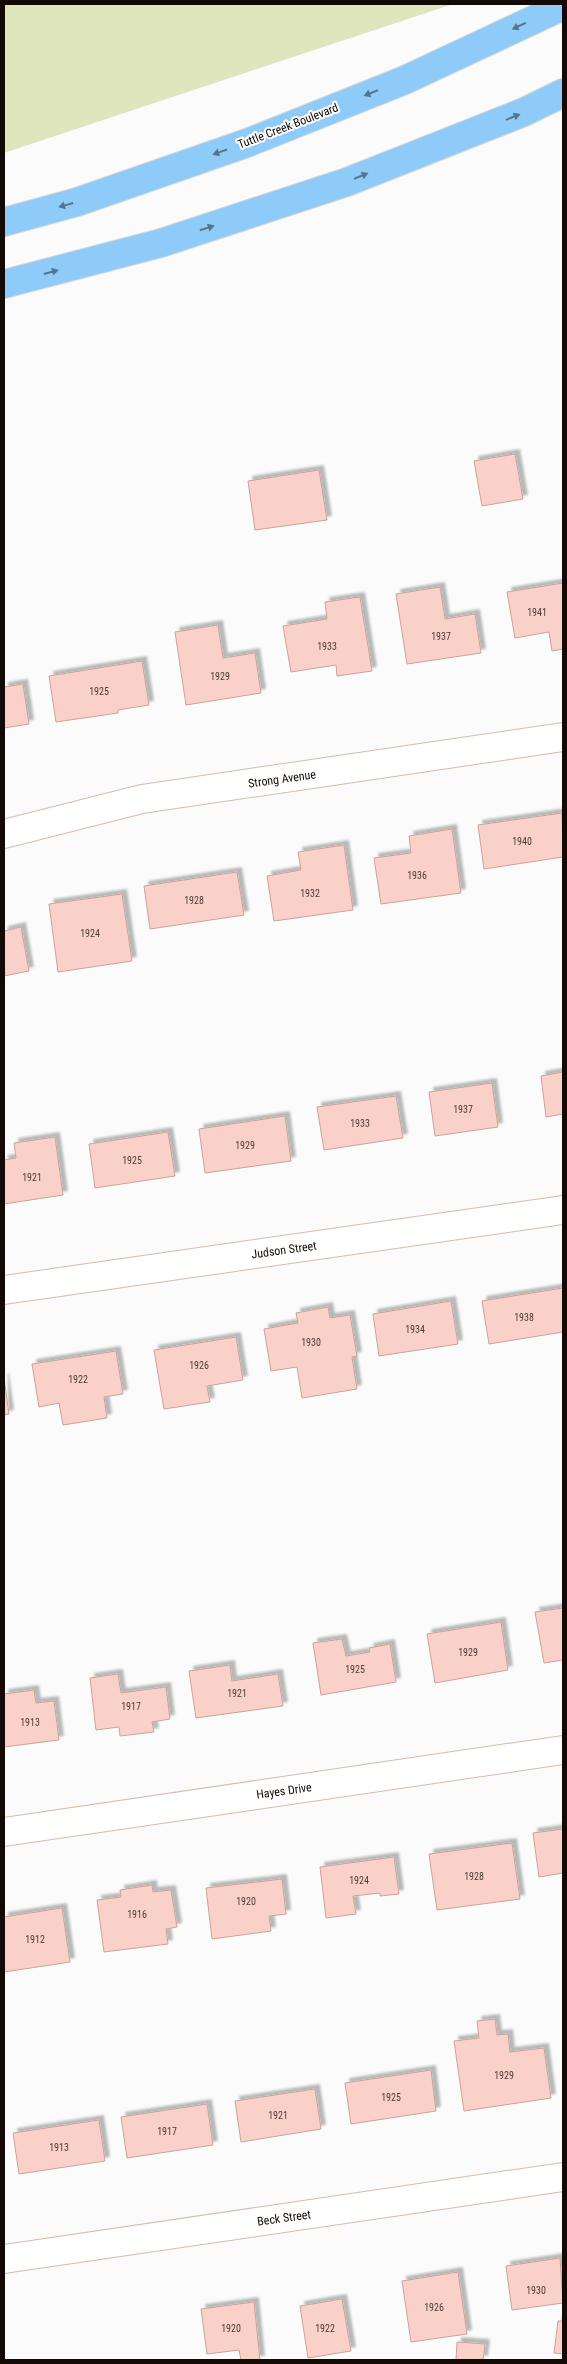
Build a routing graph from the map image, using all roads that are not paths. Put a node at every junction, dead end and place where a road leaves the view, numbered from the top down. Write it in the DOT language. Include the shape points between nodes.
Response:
graph roads {
  1 [pos="563,6"];
  2 [pos="563,94"];
  3 [pos="4,222"];
  4 [pos="4,284"];
  5 [pos="563,737"];
  6 [pos="4,834"];
  7 [pos="563,1210"];
  8 [pos="4,1290"];
  9 [pos="563,1750"];
  10 [pos="4,1832"];
  11 [pos="563,2177"];
  12 [pos="4,2259"];
  1 -- 3 [label="highway, Tuttle Creek Boulevard, one-way" via="405,80 256,139 77,202"];
  4 -- 2 [label="highway, one-way" via="161,243 347,182"];
  5 -- 6 [label="street, Strong Avenue" via="142,799"];
  7 -- 8 [label="street, Judson Street"];
  9 -- 10 [label="street, Hayes Drive"];
  11 -- 12 [label="street, Beck Street"];
}
